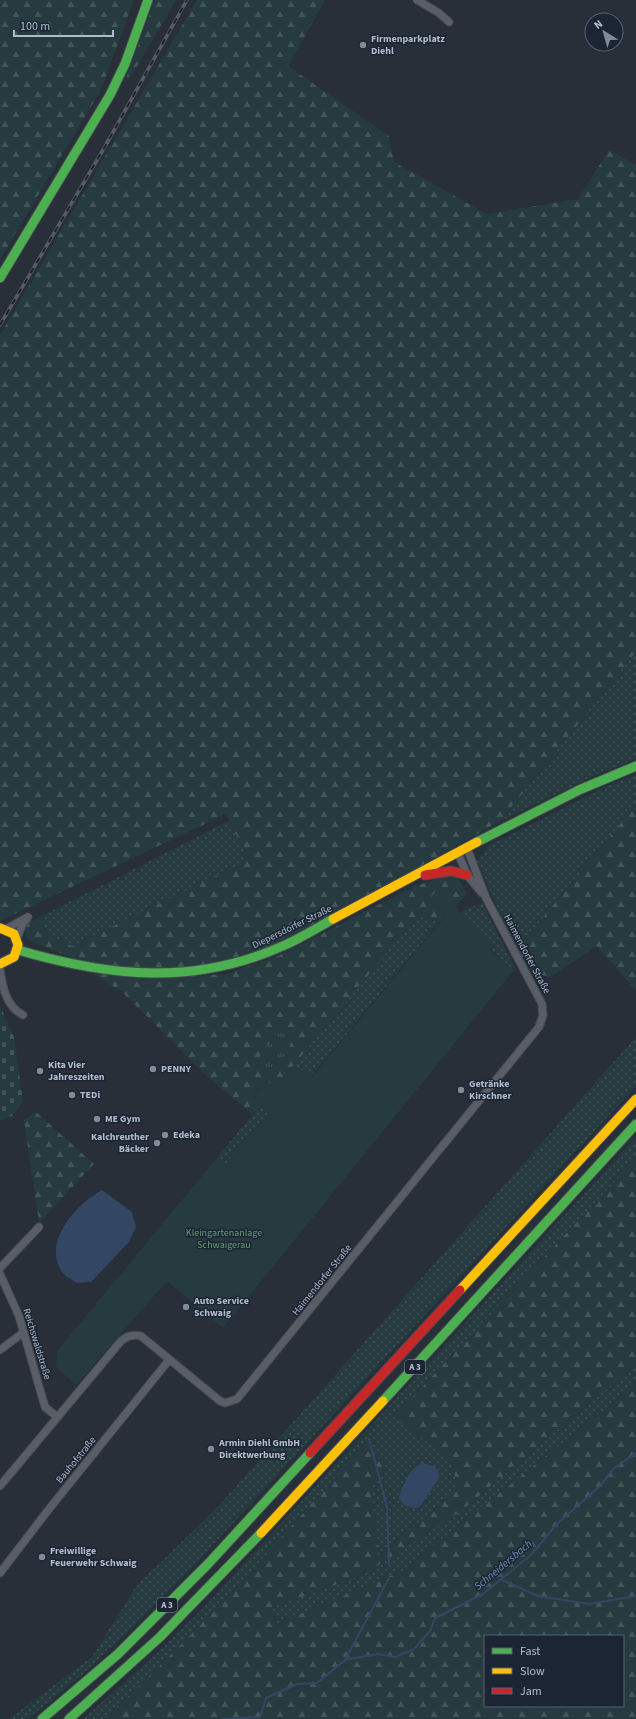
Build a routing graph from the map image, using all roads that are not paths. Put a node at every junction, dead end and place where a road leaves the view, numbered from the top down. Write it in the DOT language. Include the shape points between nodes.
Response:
graph roads {
  1 [pos="417,0"];
  2 [pos="148,1"];
  3 [pos="449,22"];
  4 [pos="0,278"];
  5 [pos="636,766"];
  6 [pos="467,848"];
  7 [pos="458,853"];
  8 [pos="467,875"];
  9 [pos="409,879"];
  10 [pos="486,898"];
  11 [pos="3,928"];
  12 [pos="17,939"];
  13 [pos="18,950"];
  14 [pos="0,964"];
  15 [pos="0,969"];
  16 [pos="22,1015"];
  17 [pos="636,1099"];
  18 [pos="636,1124"];
  19 [pos="39,1228"];
  20 [pos="0,1268"];
  21 [pos="0,1274"];
  22 [pos="24,1332"];
  23 [pos="0,1350"];
  24 [pos="169,1360"];
  25 [pos="57,1418"];
  26 [pos="0,1486"];
  27 [pos="0,1573"];
  28 [pos="42,1719"];
  29 [pos="69,1719"];
  1 -- 3 [label="street"];
  2 -- 4 [label="main road" via="125,64 110,95"];
  5 -- 6 [label="main road, Diepersdorfer Straße" via="579,790"];
  6 -- 7 [label="main road, Diepersdorfer Straße"];
  6 -- 10 [label="street, Haimendorfer Straße"];
  7 -- 8 [label="street, Haimendorfer Straße"];
  7 -- 9 [label="main road, Diepersdorfer Straße"];
  8 -- 9 [label="main road" via="456,870"];
  8 -- 10 [label="street, Haimendorfer Straße"];
  9 -- 13 [label="main road, Diepersdorfer Straße" via="286,944 252,959 213,969 167,974 135,974 50,960"];
  10 -- 24 [label="street, Haimendorfer Straße" via="542,1004 543,1015 539,1027 237,1399 225,1403 220,1401"];
  11 -- 12 [label="main road"];
  11 -- 12 [label="street" via="28,917"];
  12 -- 13 [label="main road"];
  13 -- 14 [label="main road" via="11,960"];
  15 -- 16 [label="street" via="2,987 17,1013"];
  17 -- 28 [label="main road, A 3" via="208,1564 118,1654"];
  18 -- 29 [label="main road, A 3" via="196,1602 145,1652"];
  19 -- 20 [label="street"];
  21 -- 22 [label="street, Reichswaldstraße"];
  22 -- 23 [label="street"];
  22 -- 25 [label="street, Reichswaldstraße" via="45,1407"];
  24 -- 25 [label="street, Haimendorfer Straße" via="141,1336 128,1336"];
  24 -- 27 [label="street, Bauhofstraße"];
  25 -- 26 [label="street, Haimendorfer Straße"];
}
